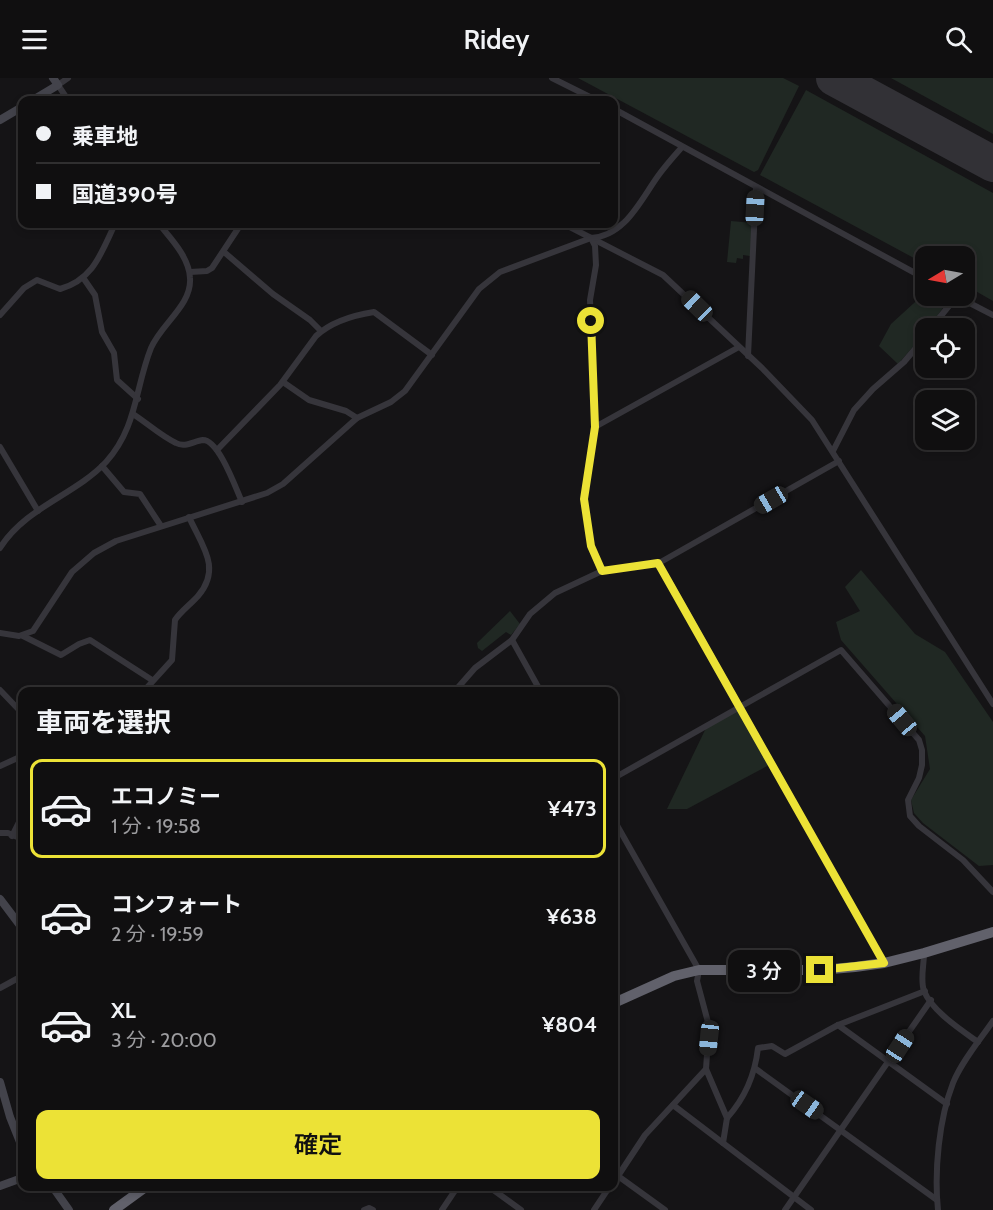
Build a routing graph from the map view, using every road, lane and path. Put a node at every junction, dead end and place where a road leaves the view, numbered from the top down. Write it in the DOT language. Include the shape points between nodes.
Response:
graph roads {
  1 [pos="68,78"];
  2 [pos="552,78"];
  3 [pos="56,81"];
  4 [pos="38,96"];
  5 [pos="65,96"];
  6 [pos="588,96"];
  7 [pos="18,109"];
  8 [pos="618,111"];
  9 [pos="0,120"];
  10 [pos="682,147"];
  11 [pos="756,187"];
  12 [pos="618,227"];
  13 [pos="113,228"];
  14 [pos="162,228"];
  15 [pos="239,228"];
  16 [pos="572,228"];
  17 [pos="616,228"];
  18 [pos="591,238"];
  19 [pos="224,252"];
  20 [pos="190,272"];
  21 [pos="915,273"];
  22 [pos="84,279"];
  23 [pos="949,306"];
  24 [pos="975,306"];
  25 [pos="0,315"];
  26 [pos="993,315"];
  27 [pos="940,318"];
  28 [pos="321,331"];
  29 [pos="739,347"];
  30 [pos="915,349"];
  31 [pos="432,355"];
  32 [pos="748,356"];
  33 [pos="283,382"];
  34 [pos="138,399"];
  35 [pos="133,414"];
  36 [pos="357,418"];
  37 [pos="595,427"];
  38 [pos="0,447"];
  39 [pos="217,450"];
  40 [pos="833,451"];
  41 [pos="839,461"];
  42 [pos="102,466"];
  43 [pos="242,501"];
  44 [pos="38,511"];
  45 [pos="189,517"];
  46 [pos="161,526"];
  47 [pos="0,548"];
  48 [pos="658,563"];
  49 [pos="602,571"];
  50 [pos="0,633"];
  51 [pos="23,636"];
  52 [pos="512,640"];
  53 [pos="152,680"];
  54 [pos="146,687"];
  55 [pos="458,687"];
  56 [pos="538,687"];
  57 [pos="0,690"];
  58 [pos="993,704"];
  59 [pos="739,707"];
  60 [pos="18,708"];
  61 [pos="18,758"];
  62 [pos="0,766"];
  63 [pos="618,776"];
  64 [pos="18,824"];
  65 [pos="618,827"];
  66 [pos="0,833"];
  67 [pos="12,836"];
  68 [pos="18,838"];
  69 [pos="993,892"];
  70 [pos="0,899"];
  71 [pos="18,923"];
  72 [pos="993,932"];
  73 [pos="924,954"];
  74 [pos="884,963"];
  75 [pos="699,970"];
  76 [pos="18,978"];
  77 [pos="0,988"];
  78 [pos="925,992"];
  79 [pos="931,1000"];
  80 [pos="618,1001"];
  81 [pos="993,1021"];
  82 [pos="838,1024"];
  83 [pos="978,1042"];
  84 [pos="890,1062"];
  85 [pos="706,1069"];
  86 [pos="756,1069"];
  87 [pos="0,1082"];
  88 [pos="947,1104"];
  89 [pos="673,1105"];
  90 [pos="727,1118"];
  91 [pos="842,1130"];
  92 [pos="18,1137"];
  93 [pos="723,1143"];
  94 [pos="618,1176"];
  95 [pos="18,1179"];
  96 [pos="618,1180"];
  97 [pos="0,1186"];
  98 [pos="56,1191"];
  99 [pos="140,1191"];
  100 [pos="455,1191"];
  101 [pos="495,1191"];
  102 [pos="607,1191"];
  103 [pos="793,1198"];
  104 [pos="937,1200"];
  105 [pos="69,1210"];
  106 [pos="114,1210"];
  107 [pos="364,1210"];
  108 [pos="373,1210"];
  109 [pos="442,1210"];
  110 [pos="521,1210"];
  111 [pos="594,1210"];
  112 [pos="665,1210"];
  113 [pos="785,1210"];
  114 [pos="811,1210"];
  115 [pos="938,1210"];
  1 -- 3 [label="street"];
  2 -- 6 [label="street"];
  3 -- 4 [label="street"];
  3 -- 5 [label="street"];
  7 -- 9 [label="street"];
  8 -- 10 [label="street"];
  10 -- 11 [label="street"];
  10 -- 12 [label="street" via="627,221"];
  11 -- 21 [label="street"];
  11 -- 32 [label="street"];
  13 -- 22 [label="street" via="98,261"];
  14 -- 20 [label="street"];
  15 -- 19 [label="street"];
  16 -- 18 [label="street"];
  17 -- 18 [label="street" via="603,237"];
  18 -- 29 [label="street" via="663,275"];
  18 -- 31 [label="street" via="500,272 479,290"];
  18 -- 37 [label="street" via="596,265 590,300"];
  19 -- 20 [label="street" via="207,271"];
  19 -- 28 [label="street"];
  20 -- 34 [label="street" via="190,287 184,301 151,350"];
  22 -- 25 [label="street" via="60,289 37,280 24,288"];
  22 -- 34 [label="street" via="95,295 102,332 114,353 117,380"];
  23 -- 27 [label="street"];
  24 -- 26 [label="street"];
  28 -- 31 [label="street" via="346,318 374,312"];
  28 -- 33 [label="street"];
  29 -- 32 [label="street"];
  29 -- 37 [label="street"];
  30 -- 40 [label="street" via="854,410"];
  31 -- 36 [label="street" via="405,391"];
  32 -- 40 [label="street" via="812,420"];
  33 -- 36 [label="street" via="309,400"];
  33 -- 39 [label="street"];
  34 -- 35 [label="street"];
  35 -- 39 [label="street" via="176,443 186,445 203,440"];
  35 -- 42 [label="street" via="123,438"];
  36 -- 43 [label="street" via="283,484"];
  37 -- 49 [label="street" via="584,499 591,546"];
  38 -- 44 [label="street"];
  39 -- 43 [label="street"];
  40 -- 41 [label="street"];
  41 -- 48 [label="street"];
  41 -- 58 [label="street"];
  42 -- 44 [label="street"];
  42 -- 46 [label="street" via="124,492 142,496"];
  43 -- 45 [label="street"];
  44 -- 47 [label="street" via="21,523"];
  45 -- 46 [label="street"];
  45 -- 53 [label="street" via="211,573 199,596 175,620 172,660"];
  46 -- 51 [label="street" via="116,541 83,561 37,627"];
  48 -- 49 [label="street"];
  48 -- 59 [label="street"];
  49 -- 52 [label="street" via="543,602"];
  50 -- 51 [label="street"];
  51 -- 53 [label="street" via="61,655 90,640"];
  52 -- 55 [label="street" via="475,668"];
  52 -- 56 [label="street"];
  53 -- 54 [label="street"];
  57 -- 60 [label="street"];
  59 -- 63 [label="street"];
  59 -- 69 [label="street" via="844,651 919,740 922,765 908,800 910,816 963,860"];
  59 -- 74 [label="street"];
  61 -- 62 [label="street"];
  64 -- 67 [label="street"];
  65 -- 75 [label="street"];
  66 -- 67 [label="street"];
  67 -- 68 [label="street"];
  70 -- 71 [label="street"];
  72 -- 73 [label="highway"];
  73 -- 74 [label="highway"];
  73 -- 78 [label="street"];
  74 -- 75 [label="highway" via="820,970"];
  75 -- 80 [label="highway" via="674,976"];
  75 -- 85 [label="street" via="697,981 709,1026"];
  76 -- 77 [label="street"];
  78 -- 79 [label="street"];
  78 -- 82 [label="street"];
  79 -- 83 [label="street" via="948,1020"];
  79 -- 84 [label="street"];
  81 -- 83 [label="street"];
  82 -- 84 [label="street"];
  82 -- 86 [label="street" via="785,1054 772,1046 758,1048"];
  83 -- 88 [label="street" via="953,1083"];
  84 -- 88 [label="street"];
  84 -- 91 [label="street"];
  85 -- 89 [label="street"];
  85 -- 90 [label="street"];
  86 -- 90 [label="street" via="738,1106"];
  86 -- 91 [label="street"];
  87 -- 92 [label="street"];
  88 -- 104 [label="street"];
  89 -- 93 [label="street"];
  89 -- 94 [label="street" via="645,1135"];
  90 -- 93 [label="street"];
  91 -- 103 [label="street"];
  91 -- 104 [label="street"];
  93 -- 103 [label="street"];
  95 -- 97 [label="street"];
  96 -- 112 [label="street"];
  98 -- 105 [label="street"];
  99 -- 106 [label="highway"];
  100 -- 109 [label="street"];
  101 -- 110 [label="street"];
  102 -- 111 [label="street"];
  103 -- 113 [label="street"];
  103 -- 114 [label="street"];
  104 -- 115 [label="street"];
  107 -- 108 [label="street"];
}
